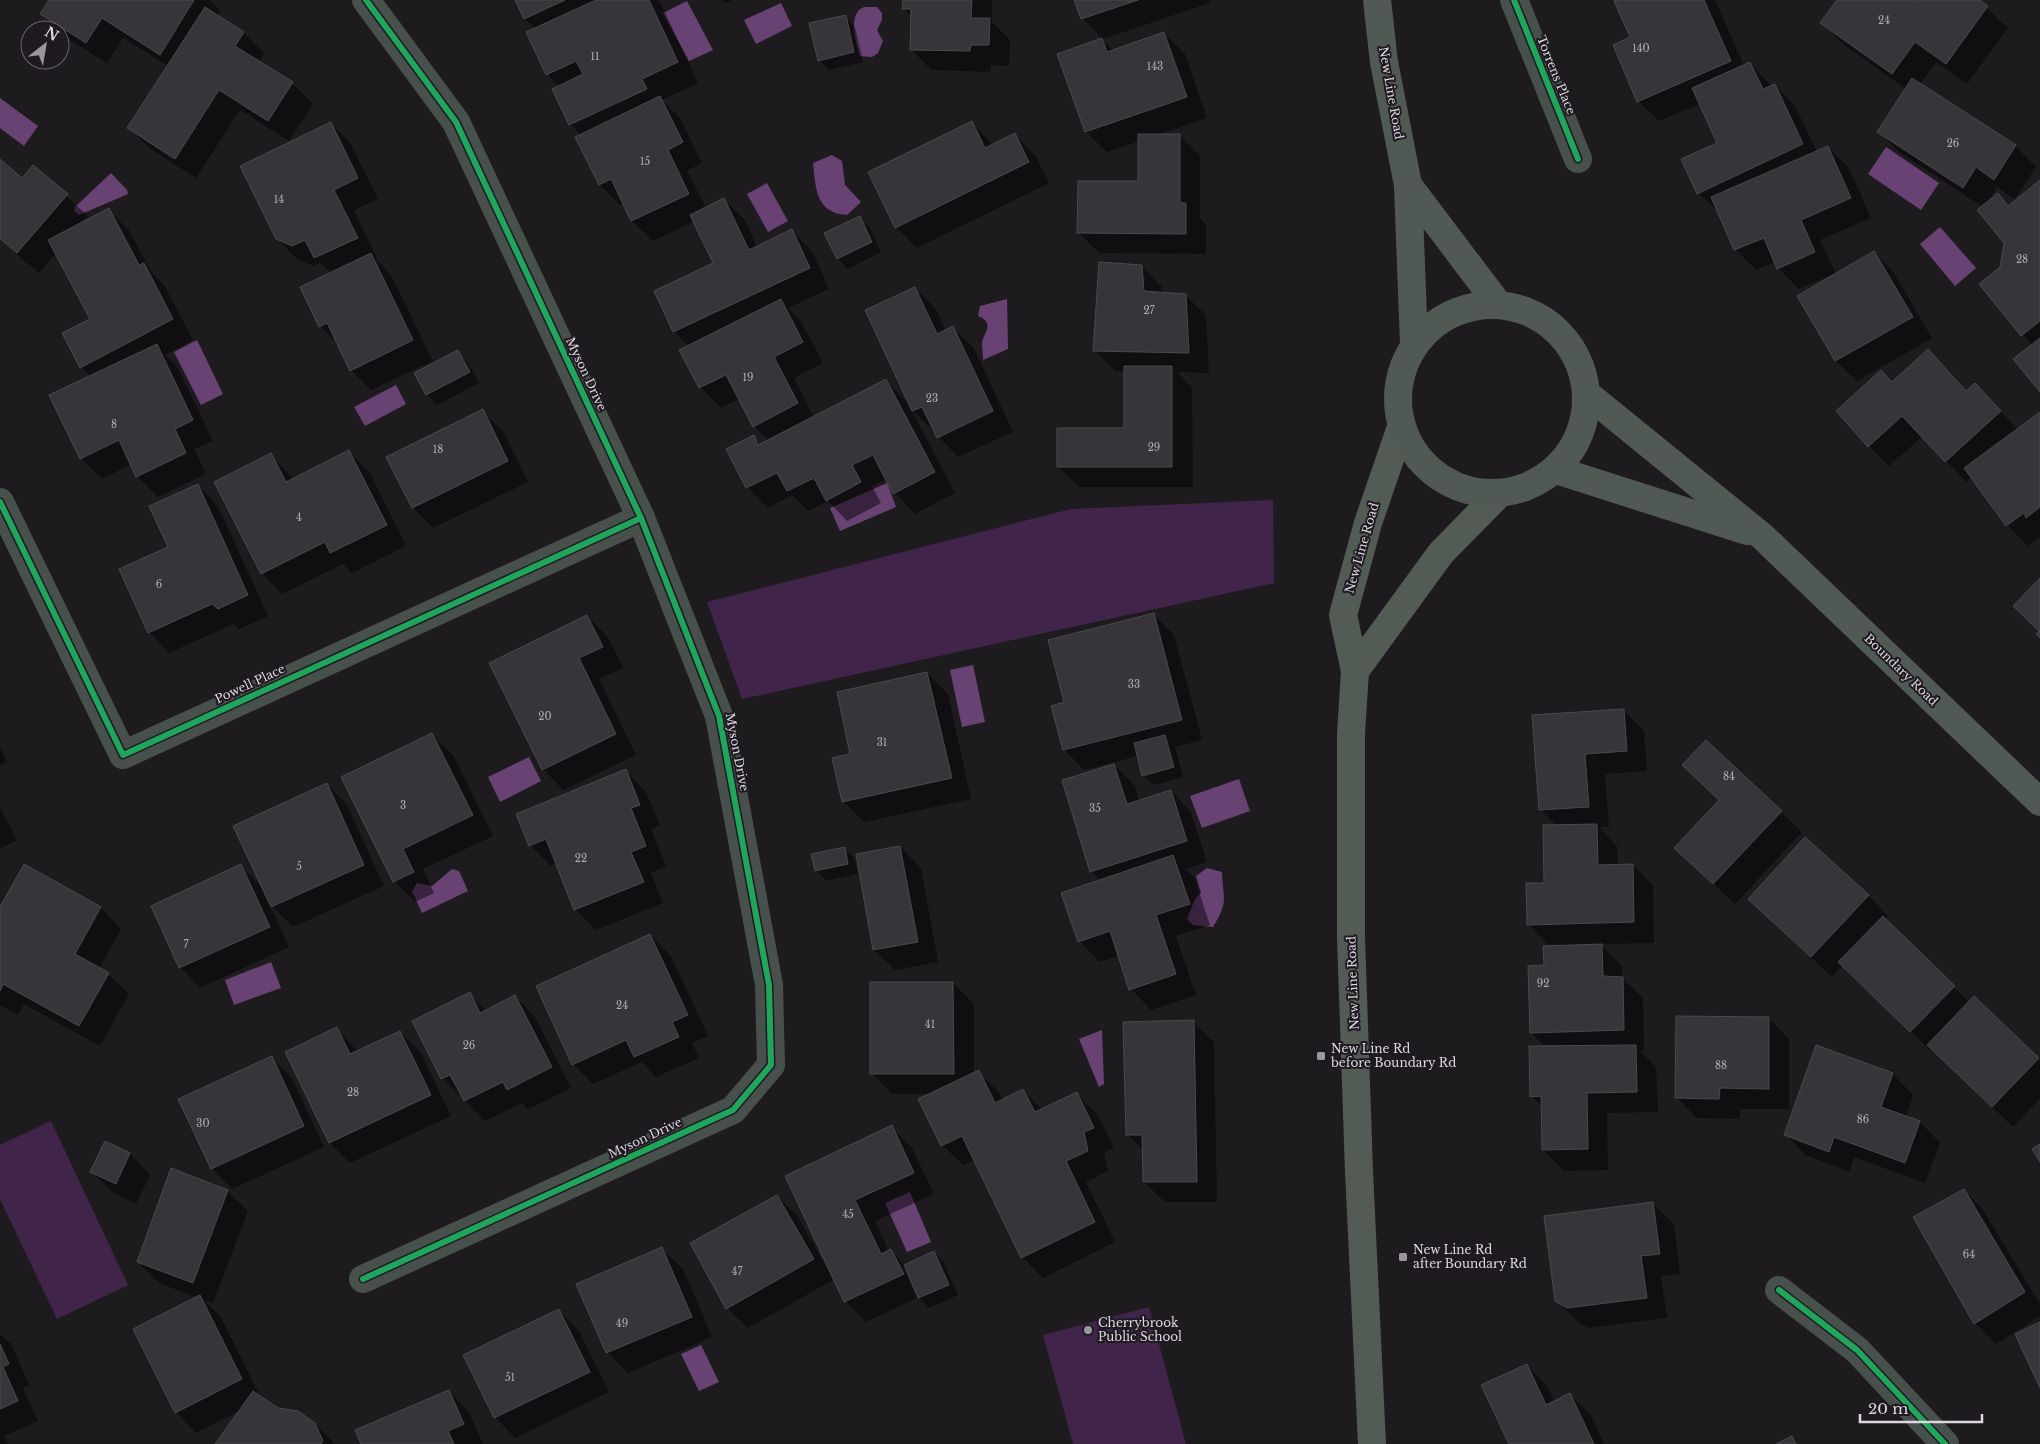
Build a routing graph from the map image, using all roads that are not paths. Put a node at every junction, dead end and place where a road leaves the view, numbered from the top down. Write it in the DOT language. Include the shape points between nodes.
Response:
graph roads {
  1 [pos="366,0"];
  2 [pos="1377,0"];
  3 [pos="1514,0"];
  4 [pos="1578,159"];
  5 [pos="1408,185"];
  6 [pos="1498,304"];
  7 [pos="1414,344"];
  8 [pos="1587,394"];
  9 [pos="1401,427"];
  10 [pos="1556,470"];
  11 [pos="1500,494"];
  12 [pos="0,502"];
  13 [pos="641,518"];
  14 [pos="1763,536"];
  15 [pos="1355,672"];
  16 [pos="2040,802"];
  17 [pos="363,1279"];
  18 [pos="1779,1290"];
  19 [pos="1372,1444"];
  20 [pos="1945,1444"];
  1 -- 13 [label="street, Myson Drive" via="456,122"];
  2 -- 5 [label="main road, New Line Road" via="1384,62"];
  3 -- 4 [label="street, Torrens Place"];
  5 -- 6 [label="main road, New Line Road"];
  5 -- 7 [label="main road, New Line Road"];
  6 -- 7 [label="main road" via="1466,307 1437,321"];
  6 -- 8 [label="main road" via="1532,313 1560,332 1579,361"];
  7 -- 9 [label="main road" via="1401,370 1396,399"];
  8 -- 10 [label="main road" via="1584,422 1573,448"];
  8 -- 14 [label="main road, Boundary Road"];
  9 -- 11 [label="main road" via="1416,455 1439,477 1468,491"];
  9 -- 15 [label="main road, New Line Road" via="1368,523 1343,615"];
  10 -- 11 [label="main road" via="1530,486"];
  10 -- 14 [label="main road, Boundary Road"];
  11 -- 15 [label="main road" via="1441,553"];
  12 -- 13 [label="street, Powell Place" via="123,755"];
  13 -- 17 [label="street, Myson Drive" via="719,716 769,985 771,1065 732,1110"];
  14 -- 16 [label="main road, Boundary Road"];
  15 -- 19 [label="main road, New Line Road" via="1351,734 1351,938"];
  18 -- 20 [label="street" via="1857,1350"];
}
